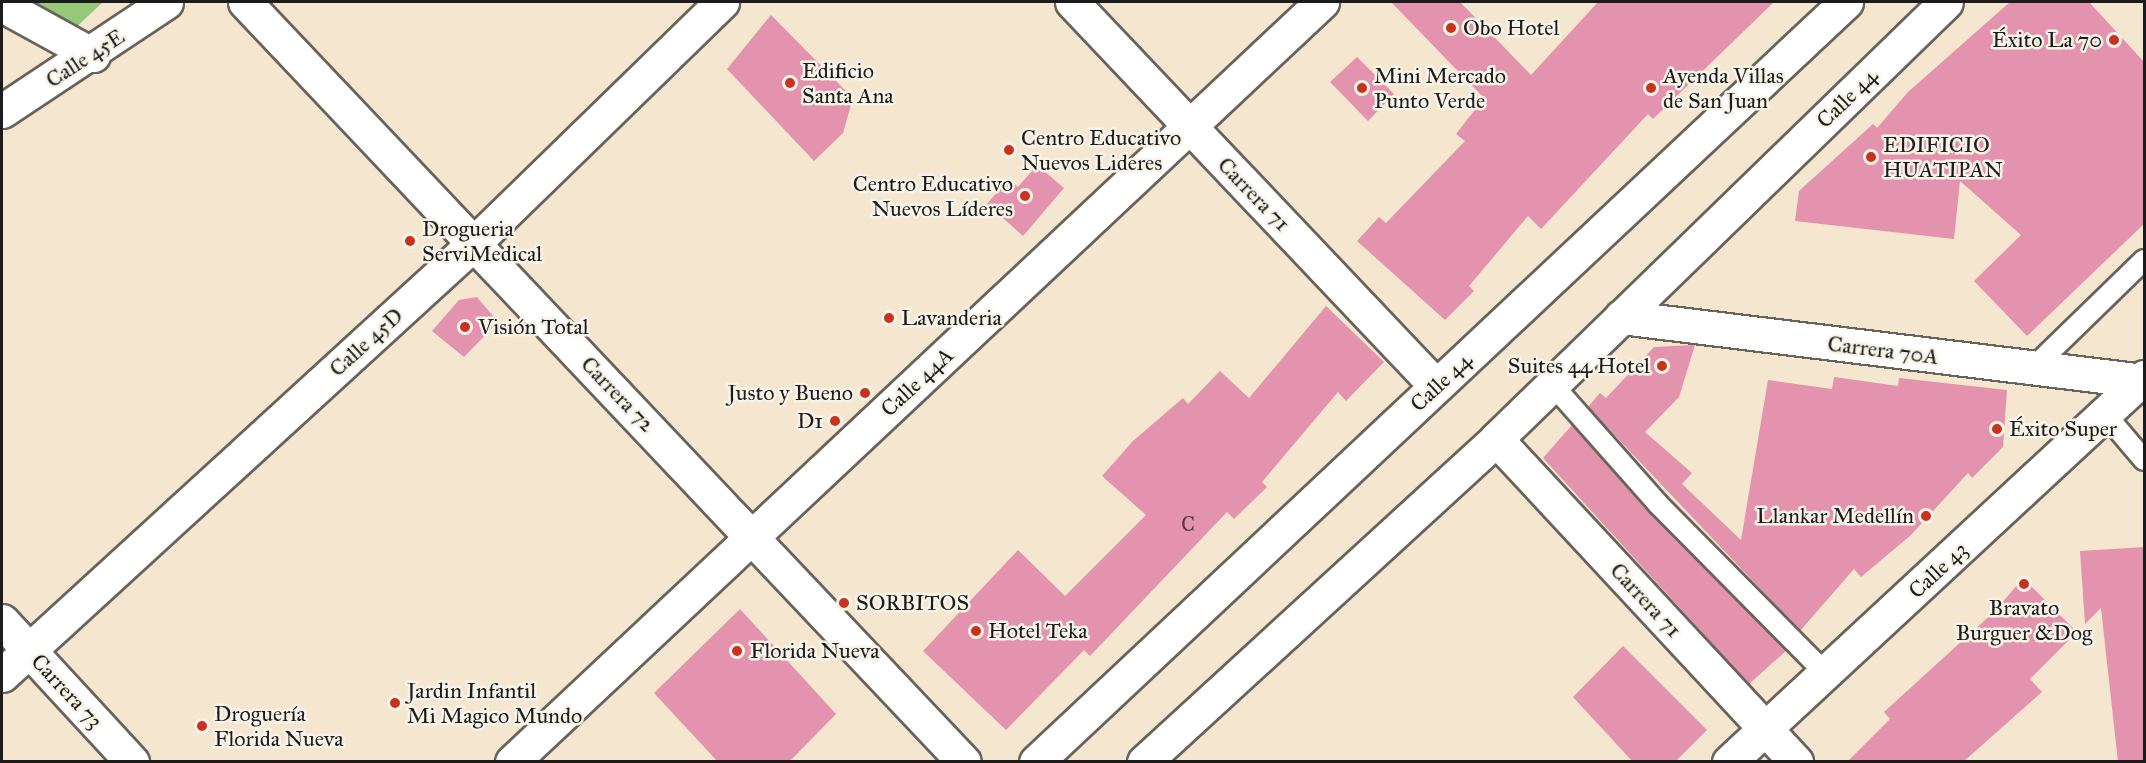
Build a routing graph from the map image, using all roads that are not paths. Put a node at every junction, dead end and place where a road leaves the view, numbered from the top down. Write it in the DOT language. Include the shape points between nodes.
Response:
graph roads {
  1 [pos="166,2"];
  2 [pos="245,2"];
  3 [pos="722,2"];
  4 [pos="1072,2"];
  5 [pos="1322,2"];
  6 [pos="1846,2"];
  7 [pos="1946,2"];
  8 [pos="2,5"];
  9 [pos="93,55"];
  10 [pos="2,111"];
  11 [pos="1190,128"];
  12 [pos="472,244"];
  13 [pos="2145,260"];
  14 [pos="1621,317"];
  15 [pos="2033,368"];
  16 [pos="2143,380"];
  17 [pos="1552,384"];
  18 [pos="1436,386"];
  19 [pos="2105,414"];
  20 [pos="1496,439"];
  21 [pos="2145,460"];
  22 [pos="754,535"];
  23 [pos="2,621"];
  24 [pos="29,651"];
  25 [pos="1826,674"];
  26 [pos="2,675"];
  27 [pos="1765,729"];
  28 [pos="132,762"];
  29 [pos="512,762"];
  30 [pos="964,762"];
  31 [pos="1036,762"];
  32 [pos="1144,762"];
  33 [pos="1729,762"];
  34 [pos="1796,762"];
  1 -- 9 [label="street, Calle 45E"];
  2 -- 12 [label="street, Carrera 72"];
  3 -- 12 [label="street, Calle 45D"];
  4 -- 11 [label="street, Carrera 71"];
  5 -- 11 [label="street, Calle 44A"];
  6 -- 18 [label="street, Calle 44"];
  7 -- 14 [label="street, Calle 44"];
  8 -- 9 [label="street"];
  9 -- 10 [label="street, Calle 45E"];
  11 -- 18 [label="street, Carrera 71"];
  11 -- 22 [label="street, Calle 44A"];
  12 -- 22 [label="street, Carrera 72"];
  12 -- 24 [label="street, Calle 45D"];
  13 -- 15 [label="lane"];
  14 -- 15 [label="street, Carrera 70A"];
  14 -- 17 [label="street, Calle 44"];
  15 -- 16 [label="street, Carrera 70A"];
  16 -- 19 [label="street, Calle 43"];
  17 -- 20 [label="street, Calle 44"];
  17 -- 25 [label="lane" via="1658,504"];
  18 -- 31 [label="street, Calle 44"];
  19 -- 21 [label="lane"];
  19 -- 25 [label="street, Calle 43"];
  20 -- 27 [label="street, Carrera 71"];
  20 -- 32 [label="street, Calle 44"];
  22 -- 29 [label="street, Calle 44A"];
  22 -- 30 [label="street, Carrera 72"];
  23 -- 24 [label="street, Carrera 73"];
  24 -- 26 [label="street, Calle 45D"];
  24 -- 28 [label="street, Carrera 73"];
  25 -- 27 [label="street, Calle 43"];
  27 -- 33 [label="street, Calle 43"];
  27 -- 34 [label="street, Carrera 71"];
}
